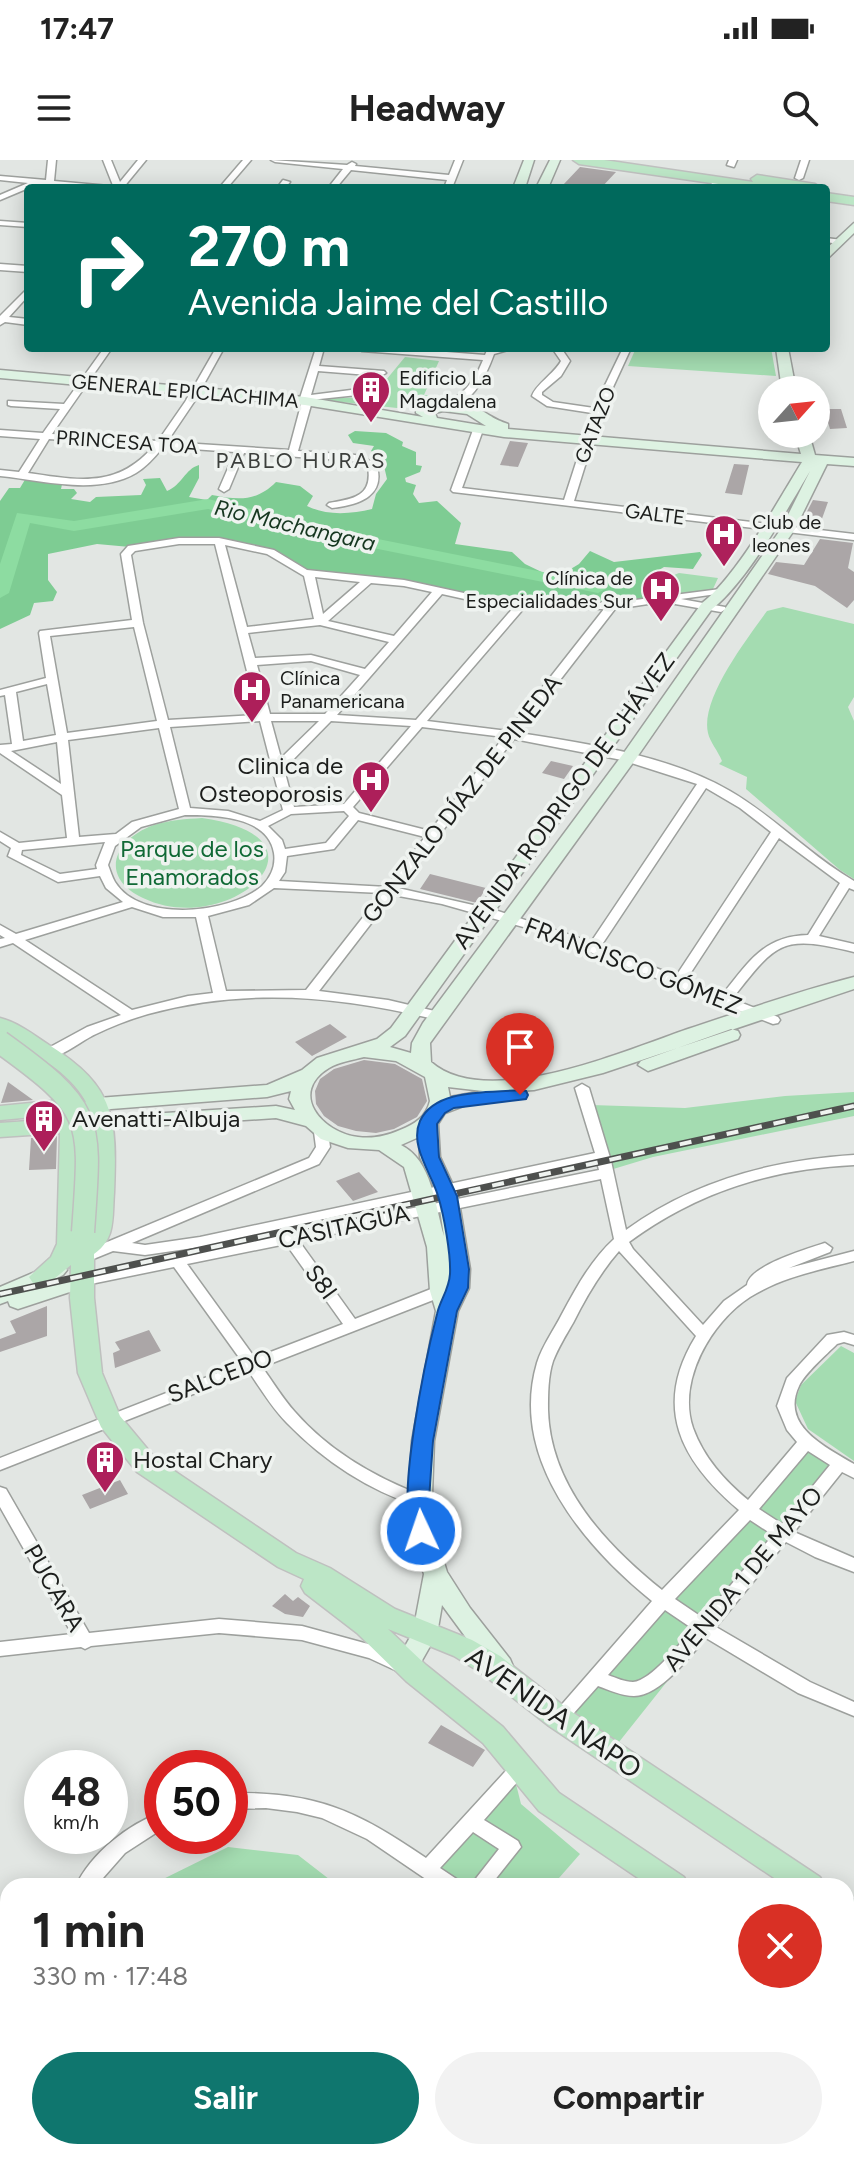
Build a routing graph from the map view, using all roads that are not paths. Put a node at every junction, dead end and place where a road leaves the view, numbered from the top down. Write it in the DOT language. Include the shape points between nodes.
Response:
graph roads {
  1 [pos="52,160"];
  2 [pos="107,160"];
  3 [pos="142,160"];
  4 [pos="247,160"];
  5 [pos="275,160"];
  6 [pos="459,160"];
  7 [pos="529,160"];
  8 [pos="555,160"];
  9 [pos="579,160"];
  10 [pos="623,160"];
  11 [pos="805,160"];
  12 [pos="352,164"];
  13 [pos="113,172"];
  14 [pos="132,173"];
  15 [pos="0,178"];
  16 [pos="452,178"];
  17 [pos="799,178"];
  18 [pos="39,181"];
  19 [pos="50,182"];
  20 [pos="32,184"];
  21 [pos="70,184"];
  22 [pos="118,184"];
  23 [pos="122,184"];
  24 [pos="226,184"];
  25 [pos="335,184"];
  26 [pos="450,184"];
  27 [pos="520,184"];
  28 [pos="544,184"];
  29 [pos="715,184"];
  30 [pos="788,184"];
  31 [pos="24,188"];
  32 [pos="830,190"];
  33 [pos="854,193"];
  34 [pos="0,198"];
  35 [pos="830,198"];
  36 [pos="854,201"];
  37 [pos="0,223"];
  38 [pos="24,225"];
  39 [pos="854,226"];
  40 [pos="833,241"];
  41 [pos="854,245"];
  42 [pos="0,267"];
  43 [pos="24,269"];
  44 [pos="830,270"];
  45 [pos="24,295"];
  46 [pos="1,320"];
  47 [pos="24,322"];
  48 [pos="105,352"];
  49 [pos="218,352"];
  50 [pos="319,352"];
  51 [pos="461,352"];
  52 [pos="559,352"];
  53 [pos="625,352"];
  54 [pos="783,352"];
  55 [pos="796,352"];
  56 [pos="490,353"];
  57 [pos="313,368"];
  58 [pos="381,373"];
  59 [pos="0,374"];
  60 [pos="787,376"];
  61 [pos="799,376"];
  62 [pos="83,383"];
  63 [pos="367,391"];
  64 [pos="193,392"];
  65 [pos="470,393"];
  66 [pos="305,399"];
  67 [pos="11,403"];
  68 [pos="66,407"];
  69 [pos="438,408"];
  70 [pos="369,411"];
  71 [pos="597,411"];
  72 [pos="438,423"];
  73 [pos="477,423"];
  74 [pos="0,433"];
  75 [pos="46,436"];
  76 [pos="587,441"];
  77 [pos="160,444"];
  78 [pos="809,448"];
  79 [pos="816,448"];
  80 [pos="241,450"];
  81 [pos="293,453"];
  82 [pos="816,461"];
  83 [pos="854,462"];
  84 [pos="0,473"];
  85 [pos="22,475"];
  86 [pos="224,489"];
  87 [pos="568,504"];
  88 [pos="332,505"];
  89 [pos="769,527"];
  90 [pos="788,529"];
  91 [pos="854,537"];
  92 [pos="219,541"];
  93 [pos="309,574"];
  94 [pos="368,580"];
  95 [pos="440,590"];
  96 [pos="722,600"];
  97 [pos="663,601"];
  98 [pos="522,604"];
  99 [pos="612,606"];
  100 [pos="320,622"];
  101 [pos="138,623"];
  102 [pos="241,631"];
  103 [pos="396,640"];
  104 [pos="250,662"];
  105 [pos="367,673"];
  106 [pos="50,680"];
  107 [pos="5,692"];
  108 [pos="263,717"];
  109 [pos="329,717"];
  110 [pos="163,723"];
  111 [pos="422,723"];
  112 [pos="513,735"];
  113 [pos="62,737"];
  114 [pos="18,745"];
  115 [pos="1,749"];
  116 [pos="615,754"];
  117 [pos="278,768"];
  118 [pos="704,783"];
  119 [pos="67,793"];
  120 [pos="185,811"];
  121 [pos="289,811"];
  122 [pos="351,812"];
  123 [pos="260,825"];
  124 [pos="778,830"];
  125 [pos="0,836"];
  126 [pos="434,836"];
  127 [pos="115,837"];
  128 [pos="73,839"];
  129 [pos="15,851"];
  130 [pos="281,853"];
  131 [pos="0,863"];
  132 [pos="102,872"];
  133 [pos="271,884"];
  134 [pos="851,884"];
  135 [pos="391,891"];
  136 [pos="130,904"];
  137 [pos="201,914"];
  138 [pos="497,915"];
  139 [pos="0,929"];
  140 [pos="813,936"];
  141 [pos="7,941"];
  142 [pos="594,948"];
  143 [pos="854,948"];
  144 [pos="678,982"];
  145 [pos="854,983"];
  146 [pos="445,988"];
  147 [pos="311,992"];
  148 [pos="854,993"];
  149 [pos="220,995"];
  150 [pos="724,1001"];
  151 [pos="414,1009"];
  152 [pos="130,1015"];
  153 [pos="438,1016"];
  154 [pos="765,1017"];
  155 [pos="0,1024"];
  156 [pos="0,1042"];
  157 [pos="364,1051"];
  158 [pos="0,1054"];
  159 [pos="46,1055"];
  160 [pos="428,1071"];
  161 [pos="307,1075"];
  162 [pos="582,1088"];
  163 [pos="0,1113"];
  164 [pos="100,1113"];
  165 [pos="68,1116"];
  166 [pos="433,1116"];
  167 [pos="314,1126"];
  168 [pos="0,1130"];
  169 [pos="381,1143"];
  170 [pos="602,1156"];
  171 [pos="854,1160"];
  172 [pos="606,1173"];
  173 [pos="437,1200"];
  174 [pos="290,1239"];
  175 [pos="621,1240"];
  176 [pos="109,1246"];
  177 [pos="825,1248"];
  178 [pos="79,1253"];
  179 [pos="854,1256"];
  180 [pos="178,1262"];
  181 [pos="41,1277"];
  182 [pos="0,1286"];
  183 [pos="754,1287"];
  184 [pos="0,1296"];
  185 [pos="444,1301"];
  186 [pos="0,1310"];
  187 [pos="352,1325"];
  188 [pos="704,1335"];
  189 [pos="854,1340"];
  190 [pos="252,1364"];
  191 [pos="110,1420"];
  192 [pos="806,1442"];
  193 [pos="0,1464"];
  194 [pos="847,1468"];
  195 [pos="0,1493"];
  196 [pos="418,1500"];
  197 [pos="749,1510"];
  198 [pos="782,1534"];
  199 [pos="287,1560"];
  200 [pos="854,1565"];
  201 [pos="436,1574"];
  202 [pos="662,1601"];
  203 [pos="704,1629"];
  204 [pos="425,1634"];
  205 [pos="85,1642"];
  206 [pos="0,1649"];
  207 [pos="411,1668"];
  208 [pos="595,1677"];
  209 [pos="515,1681"];
  210 [pos="854,1709"];
  211 [pos="559,1718"];
  212 [pos="520,1767"];
  213 [pos="248,1802"];
  214 [pos="471,1821"];
  215 [pos="144,1831"];
  216 [pos="427,1870"];
  217 [pos="90,1878"];
  218 [pos="439,1878"];
  219 [pos="486,1878"];
  220 [pos="662,1878"];
  221 [pos="798,1878"];
  1 -- 19 [label="street"];
  2 -- 13 [label="street"];
  3 -- 14 [label="street"];
  4 -- 24 [label="street"];
  5 -- 12 [label="street"];
  6 -- 16 [label="street"];
  7 -- 27 [label="main road"];
  8 -- 28 [label="main road"];
  9 -- 29 [label="main road"];
  10 -- 30 [label="main road"];
  11 -- 17 [label="street"];
  12 -- 16 [label="street"];
  12 -- 25 [label="street"];
  13 -- 14 [label="street"];
  13 -- 22 [label="street"];
  14 -- 23 [label="street"];
  15 -- 18 [label="street"];
  16 -- 26 [label="street"];
  18 -- 19 [label="street"];
  18 -- 20 [label="street"];
  19 -- 21 [label="street"];
  31 -- 34 [label="street"];
  32 -- 33 [label="main road"];
  35 -- 36 [label="main road"];
  37 -- 38 [label="street"];
  39 -- 40 [label="main road"];
  41 -- 44 [label="main road"];
  42 -- 43 [label="street"];
  45 -- 46 [label="street"];
  46 -- 47 [label="street"];
  48 -- 62 [label="street"];
  49 -- 64 [label="street"];
  50 -- 57 [label="street"];
  51 -- 56 [label="street"];
  52 -- 71 [label="street" via="566,361 537,396 550,404"];
  53 -- 71 [label="street, GATAZO"];
  54 -- 60 [label="main road"];
  55 -- 61 [label="main road"];
  56 -- 65 [label="street"];
  57 -- 58 [label="street"];
  57 -- 66 [label="street"];
  59 -- 62 [label="main road, GENERAL EPICLACHIMA"];
  62 -- 64 [label="main road, GENERAL EPICLACHIMA"];
  62 -- 68 [label="street"];
  63 -- 66 [label="street"];
  64 -- 66 [label="main road, GENERAL EPICLACHIMA"];
  64 -- 77 [label="street"];
  65 -- 69 [label="street"];
  65 -- 73 [label="street"];
  66 -- 70 [label="main road, GENERAL EPICLACHIMA"];
  66 -- 81 [label="street"];
  67 -- 68 [label="street"];
  68 -- 75 [label="street"];
  69 -- 70 [label="main road, GENERAL EPICLACHIMA"];
  69 -- 72 [label="main road" via="428,418"];
  69 -- 73 [label="main road, GENERAL EPICLACHIMA"];
  70 -- 72 [label="main road, GENERAL EPICLACHIMA"];
  71 -- 76 [label="street, GATAZO"];
  72 -- 73 [label="main road, GENERAL EPICLACHIMA"];
  73 -- 76 [label="main road"];
  73 -- 87 [label="street, GALTE" via="456,490"];
  74 -- 75 [label="street, PRINCESA TOA"];
  75 -- 77 [label="street, PRINCESA TOA"];
  75 -- 85 [label="street"];
  76 -- 82 [label="main road"];
  76 -- 87 [label="street, GATAZO"];
  77 -- 80 [label="street, PRINCESA TOA"];
  77 -- 85 [label="street" via="132,472 118,478"];
  78 -- 82 [label="main road"];
  79 -- 82 [label="main road"];
  80 -- 81 [label="street, PRINCESA TOA"];
  80 -- 86 [label="street"];
  81 -- 88 [label="street, PRINCESA TOA" via="364,459 373,465 376,476 370,493"];
  82 -- 83 [label="main road"];
  82 -- 89 [label="main road, AVENIDA RODRIGO DE CHÁVEZ"];
  82 -- 90 [label="main road, AVENIDA RODRIGO DE CHÁVEZ"];
  84 -- 85 [label="street"];
  87 -- 89 [label="street, GALTE"];
  89 -- 90 [label="street, GALTE"];
  89 -- 96 [label="main road, AVENIDA RODRIGO DE CHÁVEZ"];
  90 -- 91 [label="street, GALTE"];
  90 -- 96 [label="main road, AVENIDA RODRIGO DE CHÁVEZ"];
  92 -- 93 [label="street" via="270,552"];
  92 -- 101 [label="street" via="179,541 132,548 126,554"];
  92 -- 102 [label="street"];
  93 -- 94 [label="street"];
  93 -- 100 [label="street"];
  94 -- 95 [label="street"];
  94 -- 100 [label="street"];
  95 -- 98 [label="street"];
  95 -- 103 [label="street"];
  96 -- 97 [label="street"];
  96 -- 97 [label="street"];
  96 -- 116 [label="main road, AVENIDA RODRIGO DE CHÁVEZ"];
  96 -- 116 [label="main road, AVENIDA RODRIGO DE CHÁVEZ"];
  97 -- 99 [label="street"];
  98 -- 99 [label="street"];
  98 -- 111 [label="street"];
  99 -- 112 [label="street, GONZALO DÍAZ DE PINEDA"];
  100 -- 102 [label="street"];
  100 -- 103 [label="street"];
  101 -- 106 [label="street" via="44,633"];
  101 -- 110 [label="street"];
  102 -- 104 [label="street"];
  103 -- 105 [label="street"];
  104 -- 105 [label="street" via="311,658"];
  104 -- 108 [label="street"];
  105 -- 109 [label="street"];
  106 -- 107 [label="street"];
  106 -- 113 [label="street"];
  107 -- 114 [label="street"];
  108 -- 109 [label="street"];
  108 -- 110 [label="street"];
  108 -- 117 [label="street"];
  109 -- 111 [label="street"];
  109 -- 117 [label="street"];
  110 -- 113 [label="street"];
  110 -- 120 [label="street"];
  111 -- 112 [label="street"];
  111 -- 122 [label="street"];
  112 -- 116 [label="street"];
  112 -- 126 [label="street, GONZALO DÍAZ DE PINEDA"];
  113 -- 114 [label="street"];
  113 -- 119 [label="street"];
  114 -- 115 [label="street"];
  115 -- 119 [label="street"];
  116 -- 118 [label="street"];
  116 -- 138 [label="main road, AVENIDA RODRIGO DE CHÁVEZ"];
  116 -- 138 [label="main road, AVENIDA RODRIGO DE CHÁVEZ"];
  117 -- 121 [label="street"];
  118 -- 124 [label="street"];
  118 -- 142 [label="street"];
  119 -- 128 [label="street"];
  120 -- 123 [label="street" via="213,811"];
  120 -- 127 [label="street" via="146,820"];
  121 -- 122 [label="street"];
  121 -- 123 [label="street"];
  122 -- 126 [label="street"];
  122 -- 130 [label="street" via="327,848"];
  123 -- 130 [label="street"];
  124 -- 134 [label="street"];
  124 -- 144 [label="street"];
  125 -- 129 [label="street"];
  126 -- 135 [label="street, GONZALO DÍAZ DE PINEDA"];
  127 -- 128 [label="street"];
  127 -- 132 [label="street" via="103,854"];
  128 -- 129 [label="street"];
  129 -- 131 [label="street"];
  129 -- 132 [label="street" via="58,878"];
  130 -- 133 [label="street" via="281,869"];
  132 -- 136 [label="street" via="111,890"];
  133 -- 135 [label="street, FRANCISCO GÓMEZ"];
  133 -- 137 [label="street" via="229,909"];
  134 -- 140 [label="street"];
  135 -- 138 [label="street, FRANCISCO GÓMEZ"];
  135 -- 147 [label="street, GONZALO DÍAZ DE PINEDA"];
  136 -- 137 [label="street" via="151,911"];
  136 -- 141 [label="street"];
  137 -- 149 [label="street"];
  138 -- 142 [label="street, FRANCISCO GÓMEZ"];
  138 -- 146 [label="main road, AVENIDA RODRIGO DE CHÁVEZ"];
  138 -- 151 [label="main road, AVENIDA RODRIGO DE CHÁVEZ"];
  138 -- 153 [label="main road, AVENIDA RODRIGO DE CHÁVEZ"];
  139 -- 141 [label="street"];
  140 -- 143 [label="street"];
  140 -- 150 [label="street" via="772,946"];
  141 -- 152 [label="street"];
  142 -- 144 [label="street, FRANCISCO GÓMEZ"];
  144 -- 150 [label="street, FRANCISCO GÓMEZ"];
  145 -- 154 [label="main road"];
  146 -- 151 [label="main road, AVENIDA RODRIGO DE CHÁVEZ"];
  146 -- 153 [label="main road, AVENIDA RODRIGO DE CHÁVEZ"];
  147 -- 149 [label="street"];
  147 -- 151 [label="street"];
  148 -- 154 [label="main road"];
  149 -- 152 [label="street"];
  150 -- 154 [label="street, FRANCISCO GÓMEZ"];
  151 -- 153 [label="street"];
  151 -- 157 [label="main road, AVENIDA RODRIGO DE CHÁVEZ" via="392,1038"];
  152 -- 159 [label="street"];
  153 -- 160 [label="main road, AVENIDA RODRIGO DE CHÁVEZ" via="421,1043"];
  154 -- 160 [label="main road" via="558,1081 493,1087 456,1084"];
  154 -- 162 [label="main road"];
  155 -- 159 [label="main road"];
  156 -- 178 [label="main road, bridge" via="59,1084 83,1114 89,1139"];
  157 -- 160 [label="main road" via="395,1053"];
  157 -- 161 [label="main road" via="331,1058"];
  158 -- 165 [label="main road" via="49,1090"];
  159 -- 164 [label="main road" via="78,1077"];
  160 -- 166 [label="main road" via="441,1093"];
  161 -- 164 [label="main road" via="267,1091"];
  161 -- 167 [label="main road" via="299,1102"];
  162 -- 166 [label="main road" via="464,1099"];
  162 -- 170 [label="street"];
  163 -- 165 [label="main road"];
  164 -- 165 [label="main road"];
  164 -- 167 [label="main road" via="276,1112"];
  164 -- 178 [label="main road" via="100,1235"];
  165 -- 168 [label="main road"];
  165 -- 178 [label="main road, AVENIDA NAPO"];
  166 -- 169 [label="main road" via="399,1139"];
  166 -- 173 [label="main road" via="430,1157"];
  167 -- 169 [label="main road" via="344,1141"];
  167 -- 176 [label="street" via="323,1147 314,1161"];
  169 -- 173 [label="main road" via="411,1160"];
  170 -- 172 [label="street"];
  170 -- 173 [label="street, CASITAGUA"];
  171 -- 175 [label="street" via="748,1174 682,1202"];
  172 -- 173 [label="street, CASITAGUA"];
  172 -- 175 [label="street"];
  173 -- 174 [label="street, CASITAGUA"];
  173 -- 176 [label="street, CASITAGUA" via="145,1250"];
  173 -- 185 [label="main road" via="460,1269 458,1288"];
  174 -- 180 [label="street, CASITAGUA"];
  174 -- 187 [label="street, S8I"];
  175 -- 188 [label="street"];
  175 -- 202 [label="street" via="578,1295 544,1366 541,1415 549,1462 575,1510 609,1553"];
  176 -- 178 [label="street"];
  177 -- 183 [label="street" via="764,1272"];
  178 -- 180 [label="street, CASITAGUA"];
  178 -- 181 [label="main road"];
  178 -- 186 [label="main road" via="51,1288"];
  178 -- 191 [label="main road, AVENIDA NAPO" via="90,1373"];
  179 -- 183 [label="street"];
  180 -- 190 [label="street"];
  181 -- 182 [label="street"];
  181 -- 184 [label="main road"];
  183 -- 188 [label="street" via="732,1302"];
  185 -- 187 [label="street, SALCEDO"];
  185 -- 196 [label="main road"];
  187 -- 190 [label="street, SALCEDO"];
  188 -- 197 [label="street" via="686,1368 681,1414 699,1459"];
  189 -- 192 [label="street" via="832,1339 789,1390 785,1406"];
  190 -- 191 [label="street, SALCEDO"];
  190 -- 196 [label="street" via="290,1417 331,1454 381,1486"];
  191 -- 193 [label="street, SALCEDO"];
  191 -- 199 [label="main road, AVENIDA NAPO" via="146,1465"];
  192 -- 194 [label="street"];
  192 -- 197 [label="street, AVENIDA 1 DE MAYO"];
  194 -- 198 [label="street, AVENIDA 1 DE MAYO"];
  195 -- 205 [label="street, PUCARA"];
  196 -- 201 [label="main road" via="423,1540"];
  197 -- 198 [label="street"];
  197 -- 202 [label="street, AVENIDA 1 DE MAYO"];
  198 -- 200 [label="street"];
  198 -- 203 [label="street, AVENIDA 1 DE MAYO"];
  199 -- 204 [label="main road, AVENIDA NAPO"];
  199 -- 207 [label="main road, AVENIDA NAPO"];
  201 -- 204 [label="main road"];
  201 -- 209 [label="main road" via="474,1633"];
  202 -- 203 [label="street"];
  202 -- 208 [label="street, AVENIDA 1 DE MAYO"];
  203 -- 208 [label="street, AVENIDA 1 DE MAYO" via="655,1682 643,1688"];
  203 -- 210 [label="street" via="807,1689"];
  204 -- 207 [label="main road"];
  204 -- 209 [label="main road, AVENIDA NAPO" via="463,1648"];
  205 -- 206 [label="street"];
  205 -- 207 [label="street" via="219,1626 302,1633"];
  207 -- 212 [label="main road, AVENIDA NAPO" via="493,1735"];
  208 -- 211 [label="street, AVENIDA 1 DE MAYO"];
  209 -- 211 [label="main road, AVENIDA NAPO"];
  211 -- 221 [label="main road, AVENIDA NAPO"];
  212 -- 214 [label="street"];
  212 -- 220 [label="main road, AVENIDA NAPO" via="549,1802"];
  213 -- 216 [label="street" via="295,1803 343,1815"];
  214 -- 216 [label="street"];
  214 -- 219 [label="street" via="512,1847"];
  215 -- 217 [label="street" via="120,1846"];
  216 -- 218 [label="street"];
}
